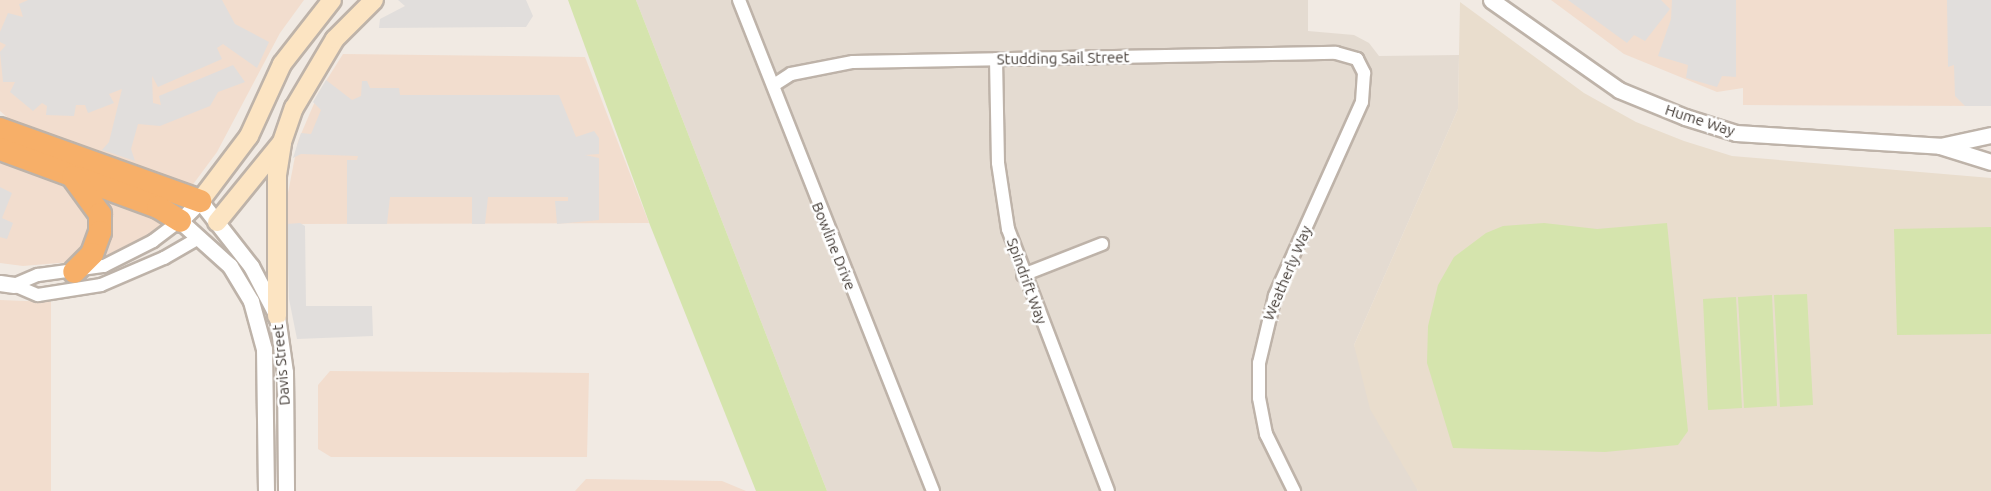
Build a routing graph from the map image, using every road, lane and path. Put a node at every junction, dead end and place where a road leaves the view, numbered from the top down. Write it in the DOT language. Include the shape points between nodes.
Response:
graph roads {
  1 [pos="332,0"];
  2 [pos="374,0"];
  3 [pos="739,0"];
  4 [pos="1491,0"];
  5 [pos="996,59"];
  6 [pos="1357,59"];
  7 [pos="774,85"];
  8 [pos="0,129"];
  9 [pos="1991,135"];
  10 [pos="282,142"];
  11 [pos="1940,146"];
  12 [pos="0,149"];
  13 [pos="1991,162"];
  14 [pos="73,177"];
  15 [pos="200,201"];
  16 [pos="180,221"];
  17 [pos="217,222"];
  18 [pos="198,238"];
  19 [pos="1102,244"];
  20 [pos="75,272"];
  21 [pos="1023,275"];
  22 [pos="7,284"];
  23 [pos="277,316"];
  24 [pos="266,491"];
  25 [pos="286,491"];
  26 [pos="933,491"];
  27 [pos="1108,491"];
  28 [pos="1294,491"];
  1 -- 15 [label="main road" via="282,64 249,136"];
  2 -- 10 [label="main road" via="335,39 294,108"];
  3 -- 7 [label="street, Bowline Drive"];
  4 -- 11 [label="street, Hume Way" via="1619,90 1685,117 1736,133"];
  5 -- 6 [label="street, Studding Sail Street" via="1336,53"];
  5 -- 7 [label="street, Studding Sail Street" via="832,64 791,74"];
  5 -- 21 [label="street, Spindrift Way" via="1002,197"];
  6 -- 28 [label="street, Weatherly Way" via="1364,74 1362,102 1275,296 1259,363 1259,398 1266,434"];
  7 -- 26 [label="street, Bowline Drive"];
  8 -- 15 [label="highway"];
  9 -- 11 [label="street, Hume Way"];
  10 -- 17 [label="main road"];
  10 -- 23 [label="main road" via="277,175"];
  11 -- 13 [label="street, Hume Way"];
  12 -- 14 [label="highway"];
  14 -- 16 [label="highway" via="158,207"];
  14 -- 20 [label="highway" via="100,214 100,232 93,254"];
  15 -- 16 [label="street"];
  15 -- 17 [label="street, Davis Street"];
  16 -- 18 [label="street, Davis Street"];
  16 -- 20 [label="street" via="129,254 104,266"];
  17 -- 18 [label="street"];
  17 -- 23 [label="street, Davis Street" via="251,266"];
  18 -- 22 [label="street" via="164,258 101,285 38,295"];
  18 -- 24 [label="street, Davis Street" via="230,266 251,301 264,349"];
  19 -- 21 [label="street"];
  20 -- 22 [label="street" via="38,275"];
  21 -- 27 [label="street, Spindrift Way"];
  23 -- 25 [label="street, Davis Street" via="285,372"];
}
